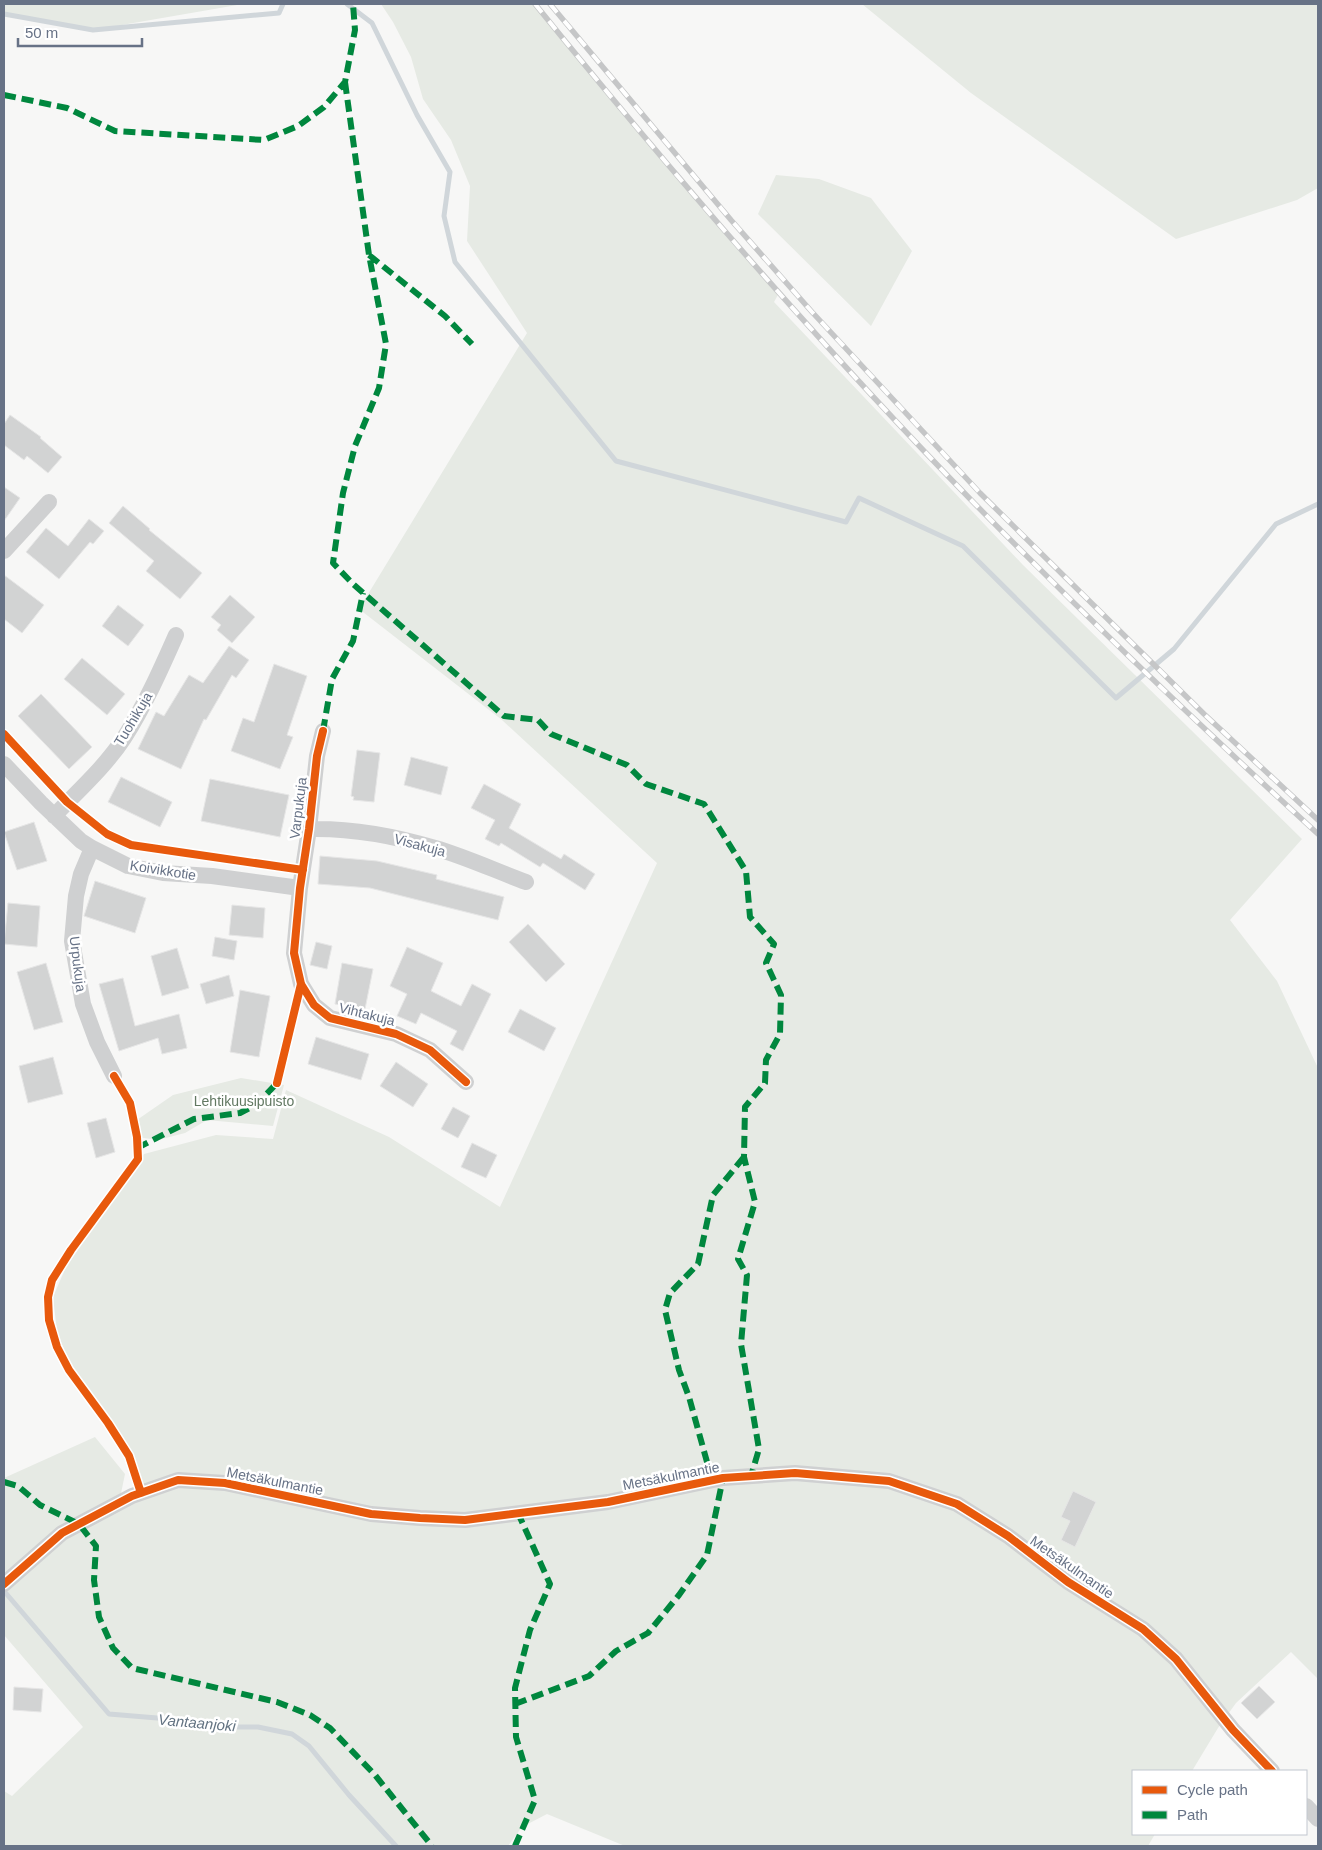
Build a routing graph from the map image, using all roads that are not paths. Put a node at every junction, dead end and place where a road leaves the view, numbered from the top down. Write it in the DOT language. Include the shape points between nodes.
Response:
graph roads {
  1 [pos="49,502"];
  2 [pos="4,551"];
  3 [pos="176,634"];
  4 [pos="323,731"];
  5 [pos="4,764"];
  6 [pos="54,816"];
  7 [pos="309,829"];
  8 [pos="92,848"];
  9 [pos="526,882"];
  10 [pos="300,888"];
  11 [pos="114,1076"];
  12 [pos="466,1082"];
  13 [pos="6,1582"];
  14 [pos="1271,1770"];
  15 [pos="1307,1807"];
  16 [pos="1318,1819"];
  1 -- 2 [label="street"];
  3 -- 6 [label="street, Tuohikuja" via="163,666 124,739"];
  4 -- 7 [label="street, Varpukuja"];
  5 -- 6 [label="street, Koivikkotie"];
  6 -- 8 [label="street, Koivikkotie"];
  7 -- 9 [label="street, Visakuja" via="332,828 436,848"];
  7 -- 10 [label="street, Varpukuja"];
  8 -- 10 [label="street, Koivikkotie" via="128,866 163,873"];
  8 -- 11 [label="street, Urpukuja" via="76,896 72,942 83,1004"];
  10 -- 12 [label="street, Vihtakuja" via="294,953 300,984 314,1005 330,1018 396,1034 430,1050"];
  13 -- 14 [label="street, Metsäkulmantie" via="62,1533 132,1496 178,1480 225,1483 371,1514 465,1520 608,1502 723,1478 795,1472 889,1481 956,1504 1142,1629 1176,1659 1233,1730"];
  15 -- 16 [label="street"];
}
